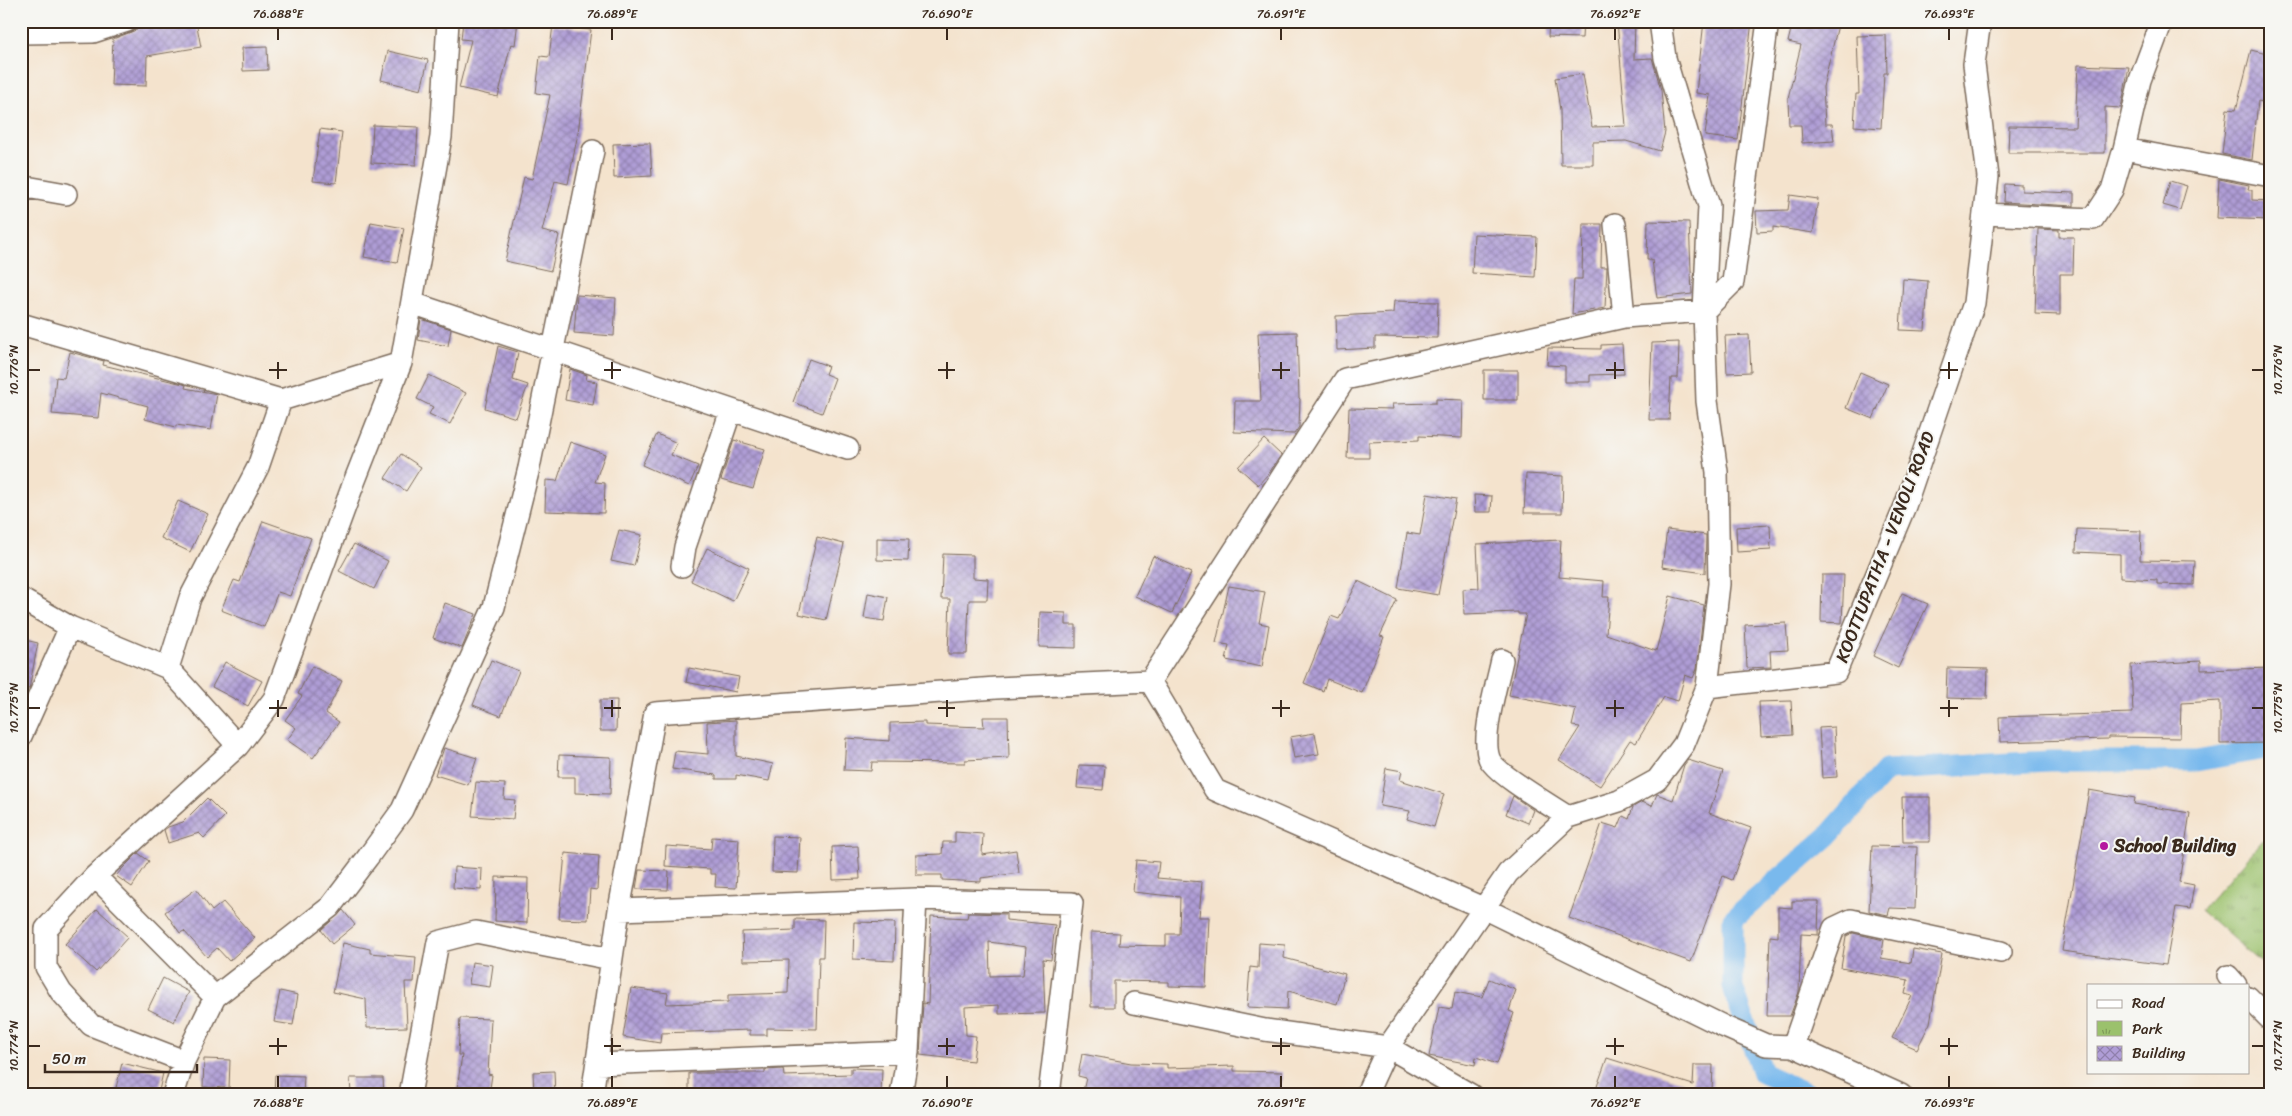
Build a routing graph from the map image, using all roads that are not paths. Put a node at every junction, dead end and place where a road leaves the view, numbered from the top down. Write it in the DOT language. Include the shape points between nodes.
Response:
graph roads {
  1 [pos="128,21"];
  2 [pos="448,21"];
  3 [pos="1660,21"];
  4 [pos="1768,21"];
  5 [pos="1980,21"];
  6 [pos="2162,21"];
  7 [pos="48,27"];
  8 [pos="21,33"];
  9 [pos="2124,149"];
  10 [pos="593,151"];
  11 [pos="2271,176"];
  12 [pos="21,190"];
  13 [pos="66,194"];
  14 [pos="1984,214"];
  15 [pos="1615,224"];
  16 [pos="412,303"];
  17 [pos="1704,311"];
  18 [pos="1624,317"];
  19 [pos="21,324"];
  20 [pos="551,350"];
  21 [pos="401,363"];
  22 [pos="281,400"];
  23 [pos="731,410"];
  24 [pos="848,448"];
  25 [pos="682,566"];
  26 [pos="21,599"];
  27 [pos="70,627"];
  28 [pos="1502,660"];
  29 [pos="168,668"];
  30 [pos="1150,681"];
  31 [pos="1707,687"];
  32 [pos="21,736"];
  33 [pos="238,746"];
  34 [pos="1568,817"];
  35 [pos="95,876"];
  36 [pos="916,899"];
  37 [pos="1483,908"];
  38 [pos="619,910"];
  39 [pos="2001,952"];
  40 [pos="611,959"];
  41 [pos="215,997"];
  42 [pos="2250,999"];
  43 [pos="1134,1003"];
  44 [pos="2271,1020"];
  45 [pos="1793,1046"];
  46 [pos="1388,1047"];
  47 [pos="908,1052"];
  48 [pos="184,1061"];
  49 [pos="598,1064"];
  50 [pos="173,1095"];
  51 [pos="410,1095"];
  52 [pos="592,1095"];
  53 [pos="901,1095"];
  54 [pos="1049,1095"];
  55 [pos="1366,1095"];
  56 [pos="1471,1095"];
  57 [pos="1901,1095"];
  1 -- 7 [label="street" via="93,32"];
  2 -- 16 [label="street" via="441,137"];
  3 -- 17 [label="street" via="1665,58 1709,206"];
  4 -- 17 [label="street" via="1733,282"];
  5 -- 14 [label="street, KOOTTUPATHA - VENOLI ROAD" via="1974,64 1988,177"];
  6 -- 9 [label="street" via="2140,80"];
  7 -- 8 [label="street"];
  9 -- 11 [label="street"];
  9 -- 14 [label="street" via="2112,190 2094,219"];
  10 -- 20 [label="street"];
  12 -- 13 [label="street" via="32,188"];
  14 -- 31 [label="street, KOOTTUPATHA - VENOLI ROAD" via="1974,303 1905,506 1836,672"];
  15 -- 18 [label="street"];
  16 -- 20 [label="street"];
  16 -- 21 [label="street"];
  17 -- 18 [label="street"];
  17 -- 31 [label="street" via="1707,401 1716,472 1719,584"];
  18 -- 30 [label="street" via="1345,379"];
  19 -- 22 [label="street"];
  20 -- 23 [label="street"];
  20 -- 41 [label="street" via="528,468 494,607 402,810 330,906"];
  21 -- 22 [label="street"];
  21 -- 33 [label="street" via="274,699"];
  22 -- 29 [label="street" via="258,467 190,598"];
  23 -- 24 [label="street"];
  23 -- 25 [label="street" via="685,547"];
  26 -- 27 [label="street"];
  27 -- 29 [label="street"];
  27 -- 32 [label="street"];
  28 -- 34 [label="street" via="1487,735 1489,759 1499,771"];
  29 -- 33 [label="street"];
  30 -- 37 [label="street" via="1215,790"];
  30 -- 38 [label="street" via="987,688 655,712"];
  31 -- 34 [label="street" via="1684,744 1657,780 1619,801"];
  33 -- 35 [label="street"];
  34 -- 37 [label="street" via="1508,873"];
  35 -- 41 [label="street"];
  35 -- 48 [label="street" via="46,929 46,967 61,992 91,1026"];
  36 -- 38 [label="street"];
  36 -- 47 [label="street"];
  36 -- 54 [label="street" via="1072,903"];
  37 -- 45 [label="street" via="1725,1027 1766,1045"];
  37 -- 46 [label="street"];
  38 -- 40 [label="street"];
  39 -- 45 [label="street" via="1850,920 1834,928"];
  40 -- 49 [label="street"];
  40 -- 51 [label="street" via="476,932 438,942"];
  41 -- 48 [label="street"];
  42 -- 44 [label="street"];
  43 -- 46 [label="street" via="1265,1030"];
  45 -- 57 [label="street"];
  46 -- 55 [label="street"];
  46 -- 56 [label="street"];
  47 -- 49 [label="street"];
  47 -- 53 [label="street"];
  48 -- 50 [label="street"];
  49 -- 52 [label="street"];
}
